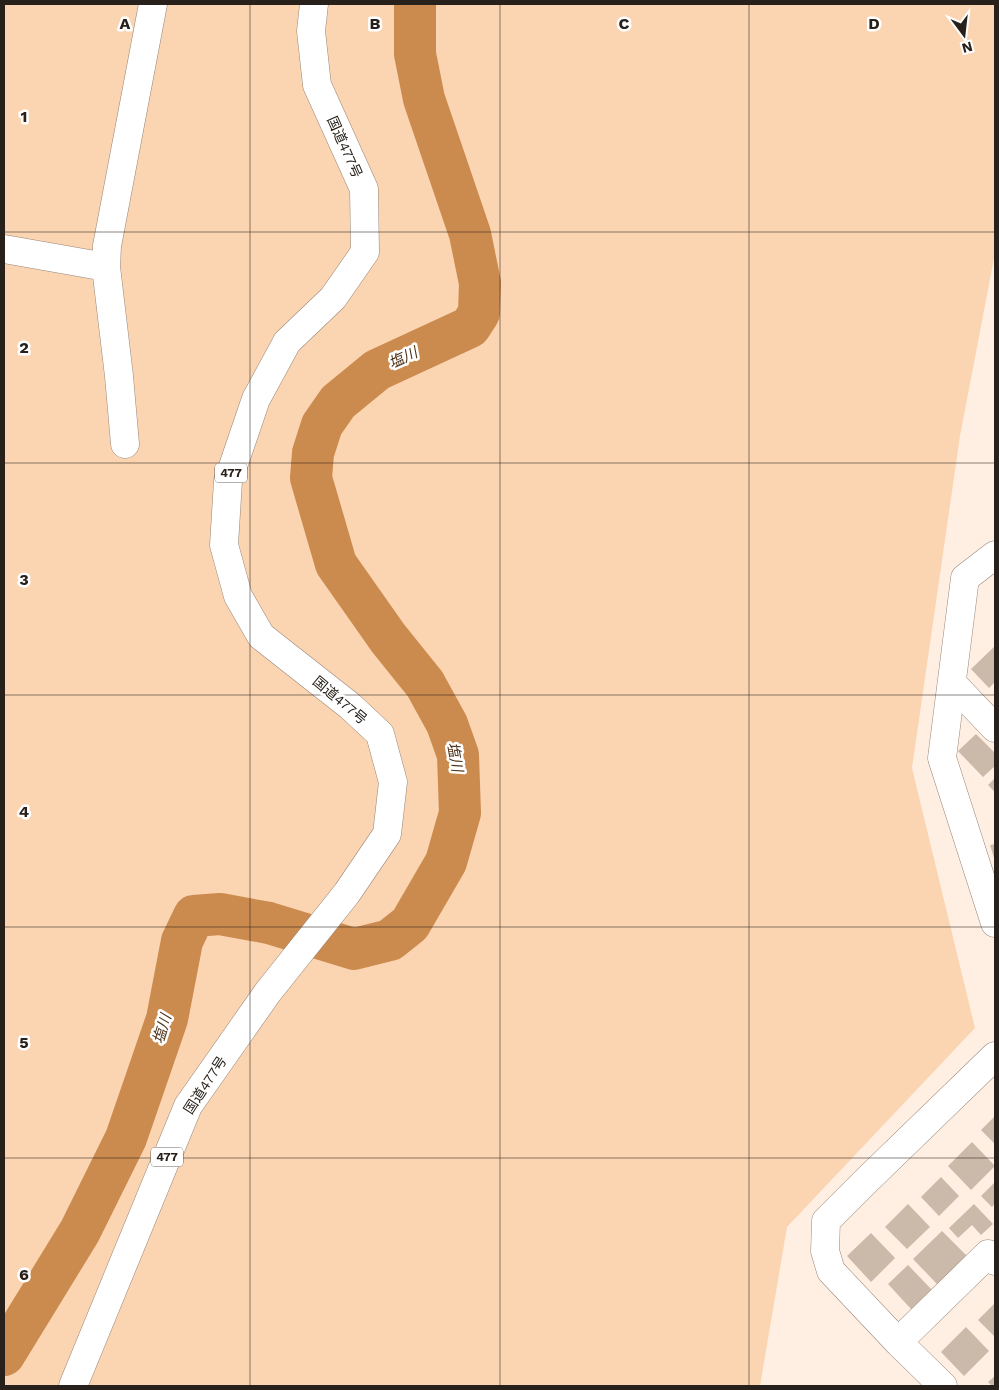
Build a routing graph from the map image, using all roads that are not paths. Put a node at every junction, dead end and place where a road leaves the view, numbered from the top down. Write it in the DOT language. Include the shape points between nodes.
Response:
graph roads {
  1 [pos="153,4"];
  2 [pos="314,4"];
  3 [pos="4,249"];
  4 [pos="106,267"];
  5 [pos="125,444"];
  6 [pos="995,555"];
  7 [pos="952,683"];
  8 [pos="995,728"];
  9 [pos="995,923"];
  10 [pos="992,1065"];
  11 [pos="993,1254"];
  12 [pos="898,1342"];
  13 [pos="73,1386"];
  14 [pos="943,1386"];
  1 -- 4 [label="main road"];
  2 -- 13 [label="main road, 国道477号 / 477" via="311,31 317,85 364,189 365,252 333,298 287,342 256,399 228,480 224,545 238,596 261,636 350,706 380,734 392,782 387,834 347,893 268,992 188,1106"];
  3 -- 4 [label="main road"];
  4 -- 5 [label="main road"];
  6 -- 7 [label="main road" via="965,578"];
  7 -- 8 [label="main road"];
  7 -- 9 [label="main road" via="942,758"];
  10 -- 12 [label="main road" via="826,1221 825,1251 831,1271"];
  11 -- 12 [label="main road"];
  12 -- 14 [label="main road"];
}
